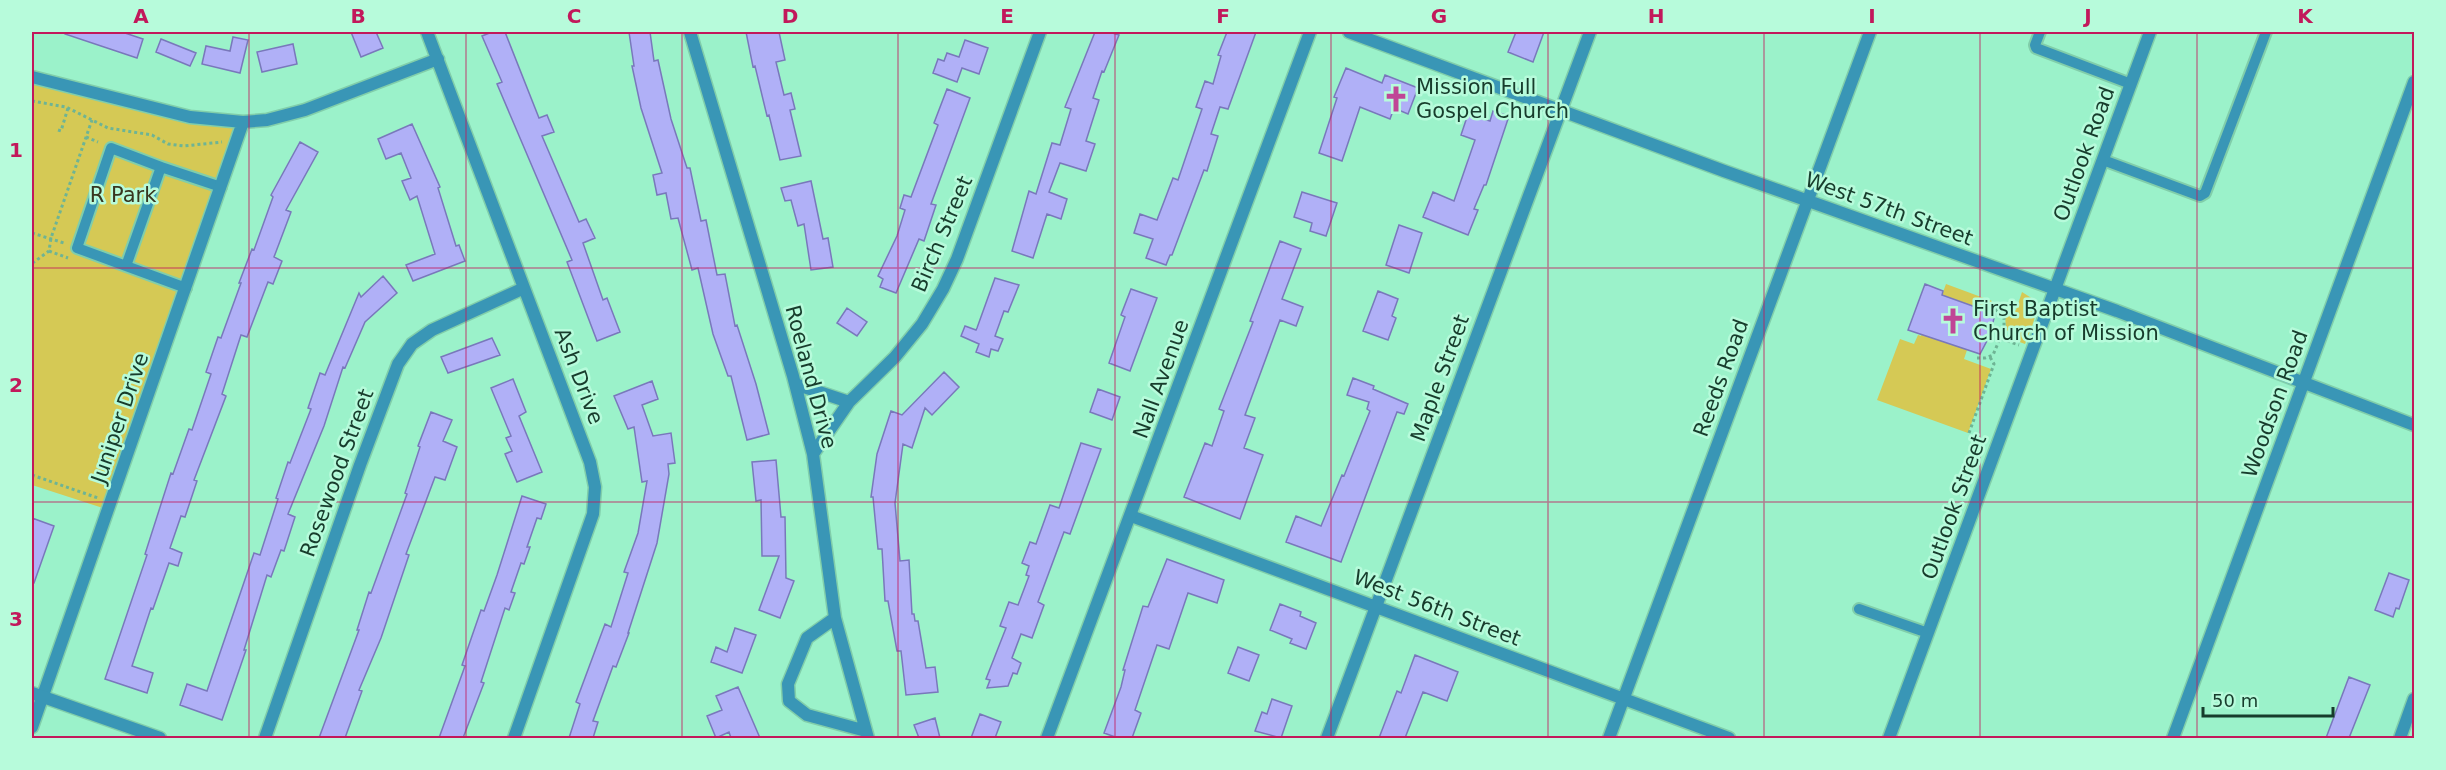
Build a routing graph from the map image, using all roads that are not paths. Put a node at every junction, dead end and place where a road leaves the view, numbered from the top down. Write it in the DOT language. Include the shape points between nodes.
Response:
graph roads {
  1 [pos="427,32"];
  2 [pos="690,32"];
  3 [pos="1040,32"];
  4 [pos="1310,32"];
  5 [pos="1350,32"];
  6 [pos="1590,32"];
  7 [pos="1870,32"];
  8 [pos="2040,32"];
  9 [pos="2150,32"];
  10 [pos="2266,32"];
  11 [pos="438,59"];
  12 [pos="32,77"];
  13 [pos="2415,82"];
  14 [pos="2131,84"];
  15 [pos="1561,110"];
  16 [pos="243,122"];
  17 [pos="2103,160"];
  18 [pos="161,166"];
  19 [pos="221,188"];
  20 [pos="1808,201"];
  21 [pos="126,266"];
  22 [pos="186,288"];
  23 [pos="525,288"];
  24 [pos="2055,289"];
  25 [pos="2304,383"];
  26 [pos="795,384"];
  27 [pos="849,402"];
  28 [pos="2415,425"];
  29 [pos="813,454"];
  30 [pos="1131,516"];
  31 [pos="1376,606"];
  32 [pos="1859,609"];
  33 [pos="835,618"];
  34 [pos="1928,633"];
  35 [pos="37,695"];
  36 [pos="1623,699"];
  37 [pos="2415,699"];
  38 [pos="32,727"];
  39 [pos="867,735"];
  40 [pos="160,738"];
  41 [pos="265,738"];
  42 [pos="514,738"];
  43 [pos="1047,738"];
  44 [pos="1327,738"];
  45 [pos="1609,738"];
  46 [pos="1729,738"];
  47 [pos="1889,738"];
  48 [pos="2173,738"];
  49 [pos="2400,738"];
  1 -- 11 [label="street, Ash Drive"];
  2 -- 26 [label="street, Roeland Drive"];
  3 -- 27 [label="street, Birch Street" via="943,289 922,324 895,357"];
  4 -- 30 [label="street, Nall Avenue"];
  5 -- 15 [label="street, West 57th Street"];
  6 -- 15 [label="street, Maple Street"];
  7 -- 20 [label="street, Reeds Road"];
  8 -- 14 [label="lane" via="2036,48"];
  9 -- 14 [label="street, Outlook Road"];
  10 -- 17 [label="lane" via="2205,193 2200,196"];
  11 -- 16 [label="street" via="305,110"];
  11 -- 23 [label="street, Ash Drive"];
  12 -- 16 [label="street" via="190,117"];
  13 -- 25 [label="street, Woodson Road"];
  14 -- 17 [label="street, Outlook Road"];
  15 -- 20 [label="street, West 57th Street"];
  15 -- 31 [label="street, Maple Street"];
  16 -- 19 [label="street, Juniper Drive"];
  17 -- 24 [label="street, Outlook Road"];
  18 -- 19 [label="lane"];
  18 -- 21 [label="lane"];
  18 -- 21 [label="lane" via="111,148 107,159 77,248"];
  19 -- 22 [label="street, Juniper Drive"];
  20 -- 24 [label="street, West 57th Street"];
  20 -- 36 [label="street, Reeds Road"];
  21 -- 22 [label="lane"];
  22 -- 35 [label="street, Juniper Drive"];
  23 -- 41 [label="street, Rosewood Street" via="432,330 412,344 398,364"];
  23 -- 42 [label="street, Ash Drive" via="590,462 595,487 593,514"];
  24 -- 25 [label="street, West 57th Street"];
  24 -- 34 [label="street, Outlook Street"];
  25 -- 28 [label="street, West 57th Street"];
  25 -- 48 [label="street, Woodson Road"];
  26 -- 27 [label="street"];
  26 -- 29 [label="street, Roeland Drive"];
  27 -- 29 [label="street, Birch Street"];
  29 -- 33 [label="street, Roeland Drive"];
  30 -- 31 [label="street, West 56th Street"];
  30 -- 43 [label="street, Nall Avenue"];
  31 -- 36 [label="street, West 56th Street"];
  31 -- 44 [label="street, Maple Street"];
  32 -- 34 [label="lane"];
  33 -- 39 [label="street, Roeland Drive"];
  33 -- 39 [label="street" via="807,638 789,684 789,701 807,715"];
  34 -- 47 [label="street, Outlook Street"];
  35 -- 38 [label="street, Juniper Drive"];
  35 -- 40 [label="street"];
  36 -- 45 [label="street, Reeds Road"];
  36 -- 46 [label="street, West 56th Street"];
  37 -- 49 [label="street"];
}
